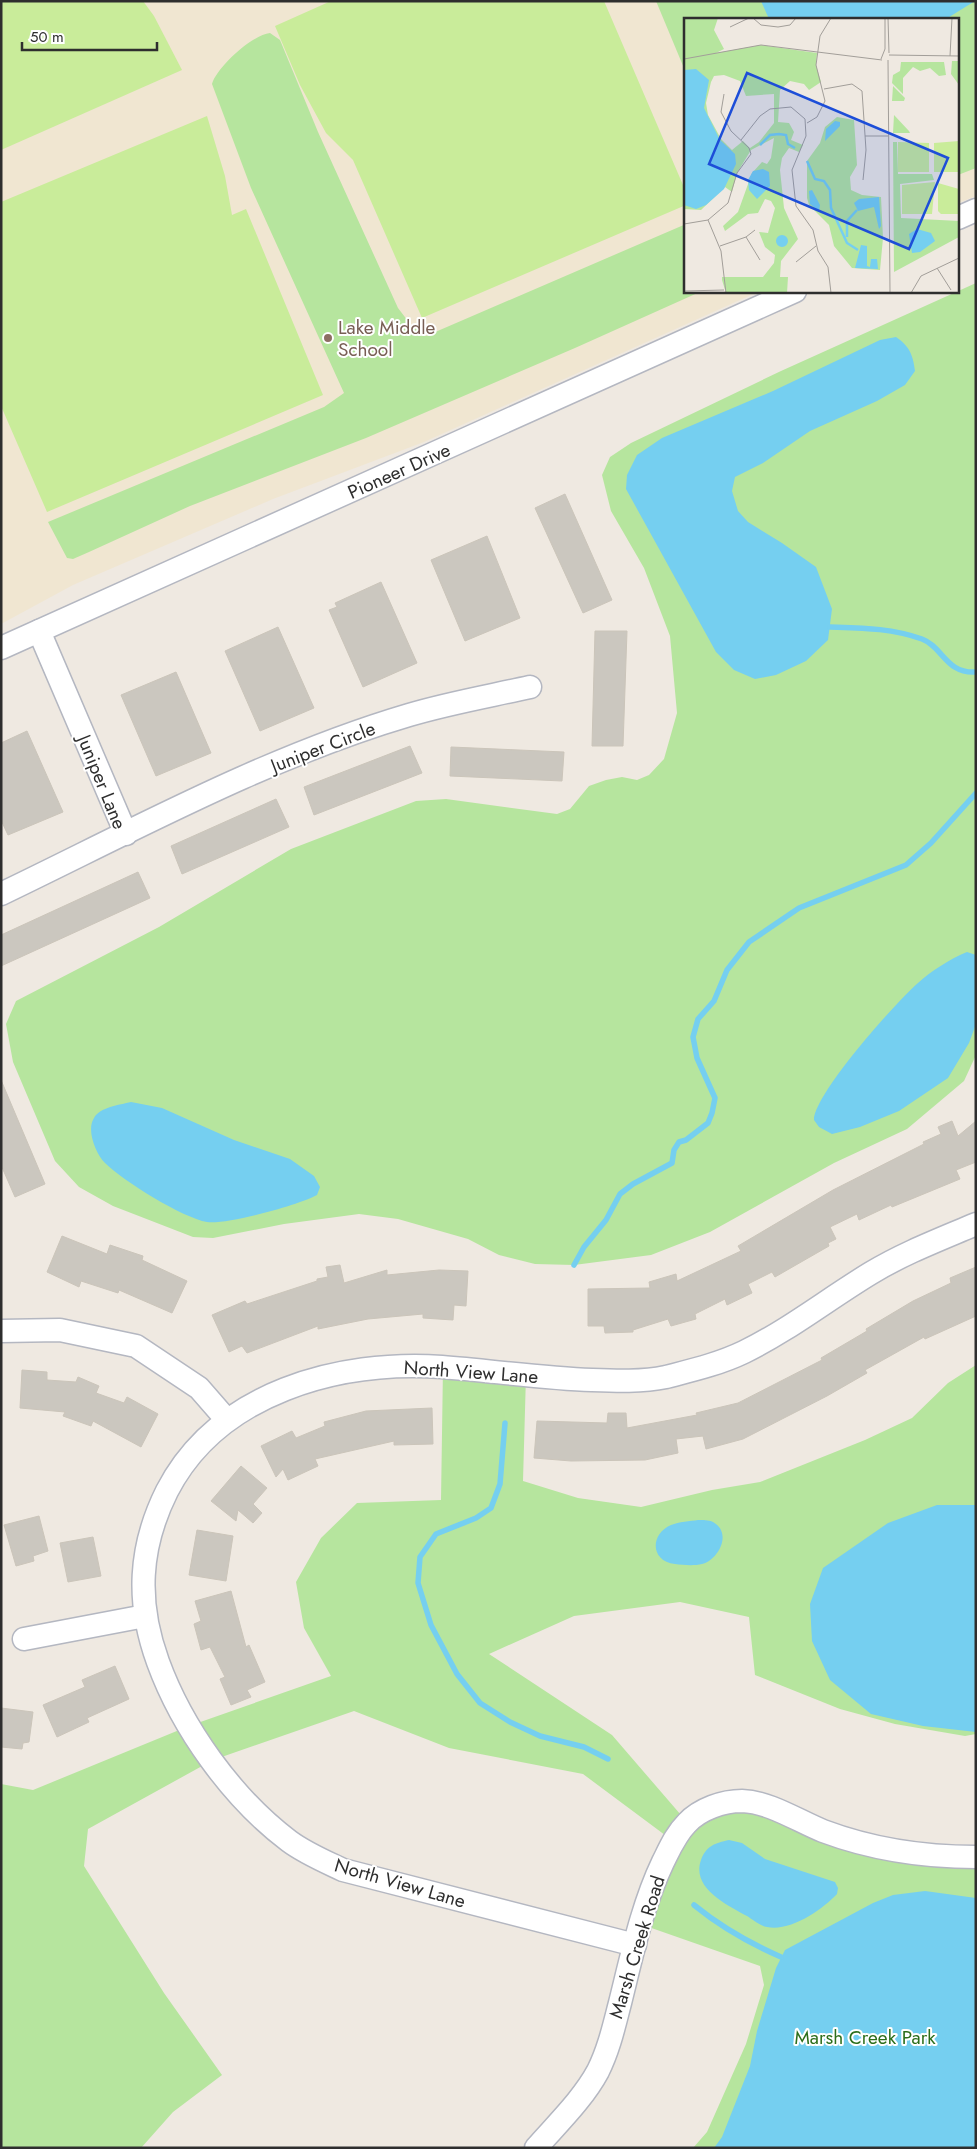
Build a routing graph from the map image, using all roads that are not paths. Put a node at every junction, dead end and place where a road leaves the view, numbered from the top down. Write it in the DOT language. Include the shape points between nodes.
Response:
graph roads {
  1 [pos="976,210"];
  2 [pos="960,217"];
  3 [pos="794,292"];
  4 [pos="39,631"];
  5 [pos="1,648"];
  6 [pos="530,687"];
  7 [pos="126,834"];
  8 [pos="1,894"];
  9 [pos="976,1224"];
  10 [pos="1,1331"];
  11 [pos="226,1419"];
  12 [pos="145,1616"];
  13 [pos="24,1639"];
  14 [pos="976,1857"];
  15 [pos="635,1945"];
  16 [pos="536,2148"];
  1 -- 2 [label="street"];
  3 -- 4 [label="street, Pioneer Drive"];
  4 -- 5 [label="street, Pioneer Drive"];
  4 -- 7 [label="street, Juniper Lane"];
  6 -- 7 [label="street, Juniper Circle" via="409,715 345,738 249,776"];
  7 -- 8 [label="street, Juniper Lane"];
  9 -- 11 [label="street, North View Lane" via="873,1272 777,1333 708,1366 660,1378 618,1381 437,1367 389,1367 300,1383 263,1398"];
  10 -- 11 [label="street" via="60,1330 136,1346 199,1388"];
  11 -- 12 [label="street, North View Lane" via="198,1446 173,1480 155,1515 145,1549"];
  12 -- 13 [label="street"];
  12 -- 15 [label="street, North View Lane" via="167,1687 203,1747 243,1799 291,1842 343,1870"];
  14 -- 15 [label="street, Marsh Creek Road" via="907,1852 862,1843 823,1831 763,1805 728,1802 708,1808 687,1822 674,1841 646,1903"];
  15 -- 16 [label="street, Marsh Creek Road" via="609,2045 597,2072"];
}
